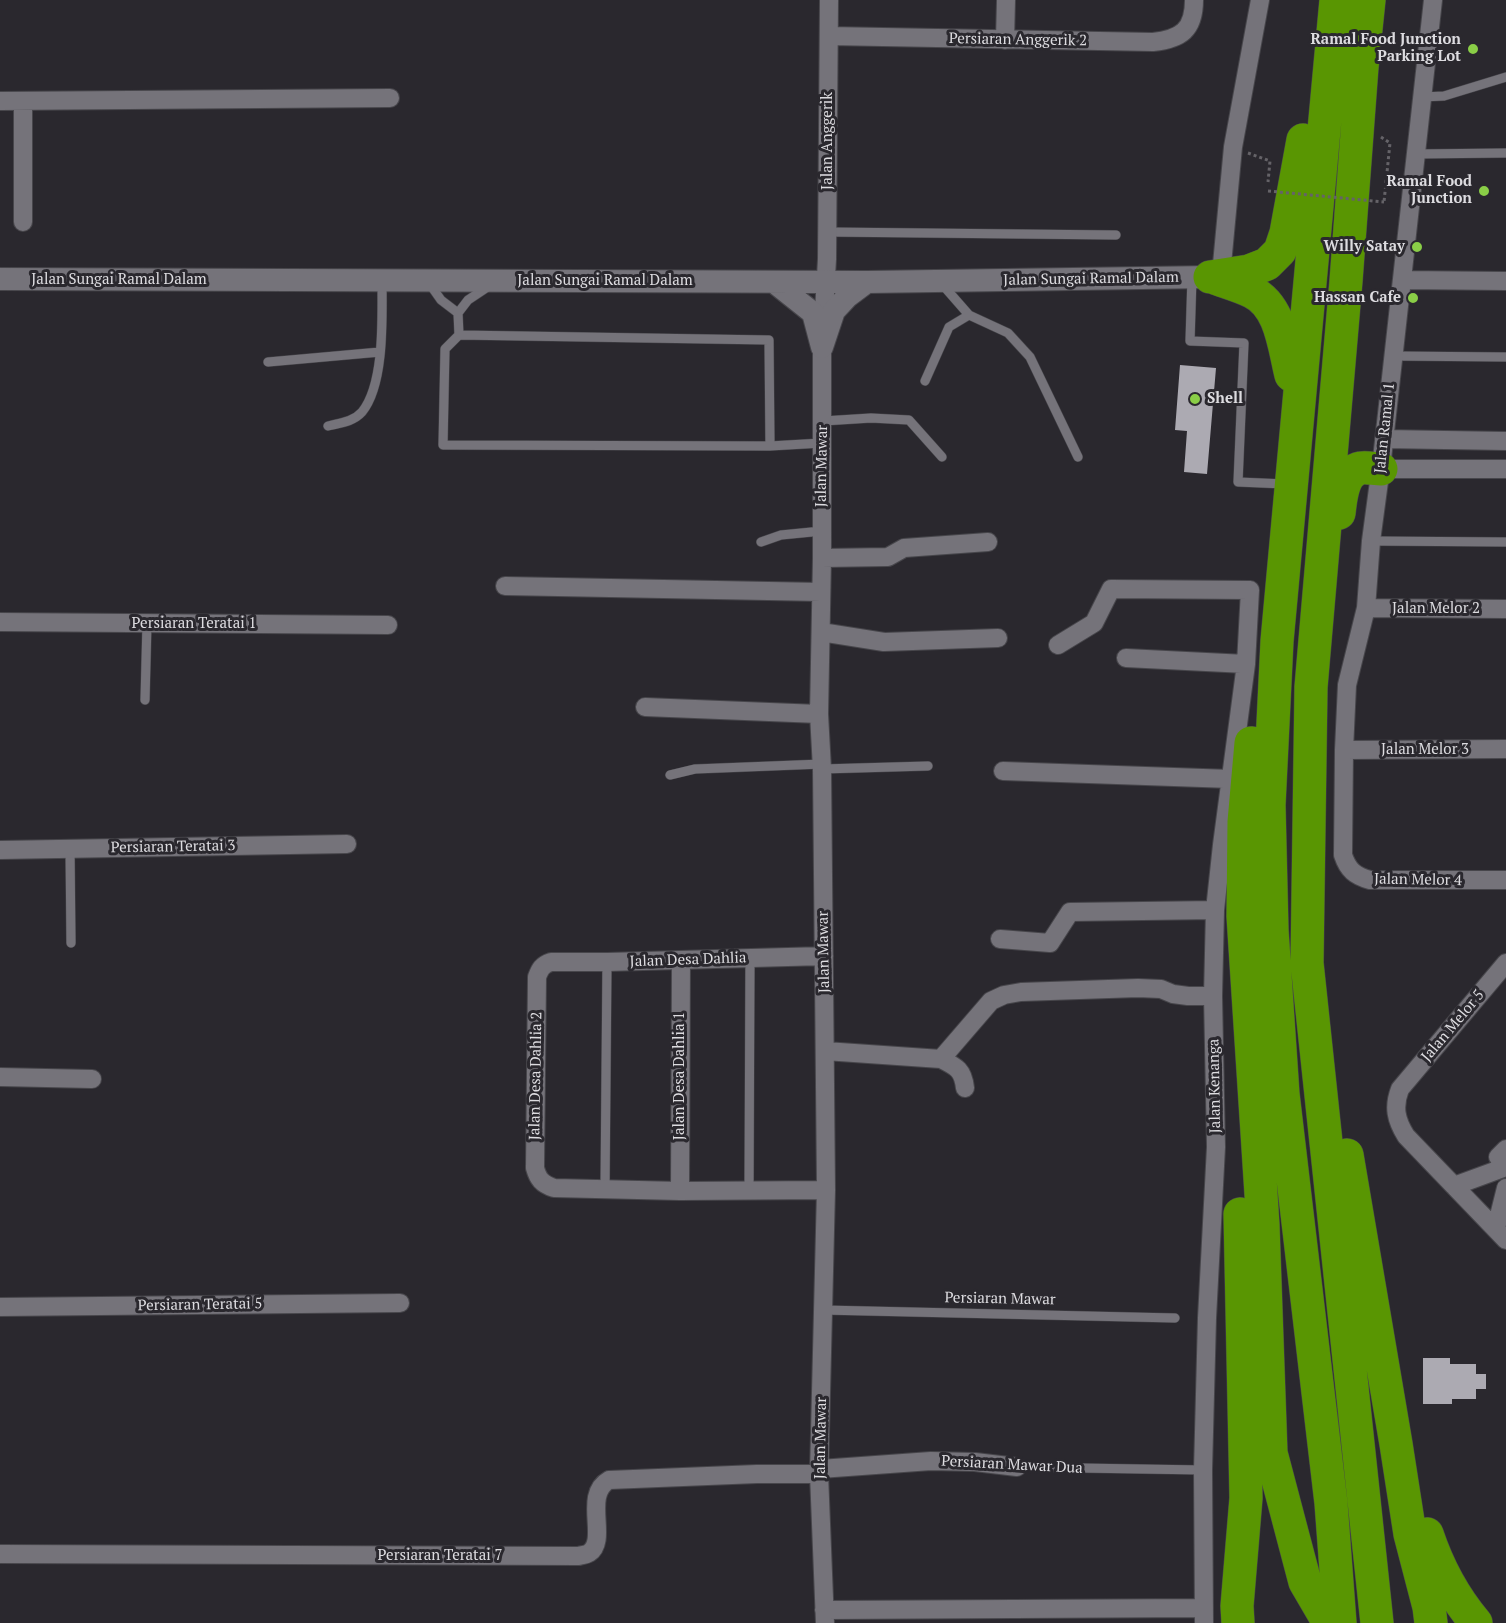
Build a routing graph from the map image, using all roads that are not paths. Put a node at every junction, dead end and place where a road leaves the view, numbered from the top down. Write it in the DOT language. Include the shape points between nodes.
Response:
graph roads {
  1 [pos="829,0"];
  2 [pos="1006,0"];
  3 [pos="1260,0"];
  4 [pos="1329,0"];
  5 [pos="1336,0"];
  6 [pos="1369,0"];
  7 [pos="1377,0"];
  8 [pos="1433,0"];
  9 [pos="1194,7"];
  10 [pos="829,36"];
  11 [pos="1005,40"];
  12 [pos="1362,68"];
  13 [pos="1506,77"];
  14 [pos="1422,97"];
  15 [pos="390,98"];
  16 [pos="23,100"];
  17 [pos="0,101"];
  18 [pos="1506,153"];
  19 [pos="1416,154"];
  20 [pos="23,222"];
  21 [pos="827,231"];
  22 [pos="1116,235"];
  23 [pos="1208,276"];
  24 [pos="5,277"];
  25 [pos="1402,280"];
  26 [pos="382,281"];
  27 [pos="427,281"];
  28 [pos="496,281"];
  29 [pos="940,281"];
  30 [pos="1346,281"];
  31 [pos="1506,281"];
  32 [pos="774,282"];
  33 [pos="826,282"];
  34 [pos="867,282"];
  35 [pos="458,313"];
  36 [pos="969,315"];
  37 [pos="459,335"];
  38 [pos="822,347"];
  39 [pos="381,352"];
  40 [pos="1393,356"];
  41 [pos="1506,357"];
  42 [pos="268,362"];
  43 [pos="925,381"];
  44 [pos="1298,404"];
  45 [pos="823,421"];
  46 [pos="328,426"];
  47 [pos="1506,441"];
  48 [pos="822,443"];
  49 [pos="770,446"];
  50 [pos="1382,456"];
  51 [pos="942,457"];
  52 [pos="1078,457"];
  53 [pos="1506,469"];
  54 [pos="1291,484"];
  55 [pos="822,531"];
  56 [pos="1371,540"];
  57 [pos="761,542"];
  58 [pos="988,542"];
  59 [pos="1506,542"];
  60 [pos="822,558"];
  61 [pos="1283,569"];
  62 [pos="505,586"];
  63 [pos="1250,590"];
  64 [pos="821,592"];
  65 [pos="1366,608"];
  66 [pos="1506,609"];
  67 [pos="0,622"];
  68 [pos="147,623"];
  69 [pos="388,625"];
  70 [pos="821,632"];
  71 [pos="998,638"];
  72 [pos="1277,641"];
  73 [pos="1058,645"];
  74 [pos="1126,658"];
  75 [pos="1246,664"];
  76 [pos="1311,687"];
  77 [pos="145,700"];
  78 [pos="645,707"];
  79 [pos="819,714"];
  80 [pos="1506,749"];
  81 [pos="1344,750"];
  82 [pos="822,766"];
  83 [pos="928,766"];
  84 [pos="1003,771"];
  85 [pos="670,775"];
  86 [pos="1231,779"];
  87 [pos="347,844"];
  88 [pos="70,849"];
  89 [pos="0,850"];
  90 [pos="1343,855"];
  91 [pos="1506,880"];
  92 [pos="1229,913"];
  93 [pos="1000,939"];
  94 [pos="71,942"];
  95 [pos="824,956"];
  96 [pos="750,958"];
  97 [pos="681,960"];
  98 [pos="551,962"];
  99 [pos="607,962"];
  100 [pos="1505,965"];
  101 [pos="1213,996"];
  102 [pos="825,1051"];
  103 [pos="941,1059"];
  104 [pos="1318,1075"];
  105 [pos="0,1077"];
  106 [pos="92,1079"];
  107 [pos="965,1088"];
  108 [pos="1503,1158"];
  109 [pos="1454,1186"];
  110 [pos="1506,1188"];
  111 [pos="605,1189"];
  112 [pos="749,1190"];
  113 [pos="826,1190"];
  114 [pos="680,1191"];
  115 [pos="1501,1234"];
  116 [pos="400,1303"];
  117 [pos="0,1307"];
  118 [pos="823,1310"];
  119 [pos="1175,1318"];
  120 [pos="1396,1444"];
  121 [pos="1017,1467"];
  122 [pos="1203,1470"];
  123 [pos="820,1472"];
  124 [pos="0,1554"];
  125 [pos="1204,1615"];
  126 [pos="824,1616"];
  127 [pos="1238,1623"];
  128 [pos="1329,1623"];
  129 [pos="1340,1623"];
  130 [pos="1377,1623"];
  131 [pos="1431,1623"];
  132 [pos="1476,1623"];
  1 -- 10 [label="street, Jalan Anggerik"];
  2 -- 11 [label="street"];
  3 -- 23 [label="street"];
  4 -- 23 [label="highway" via="1280,251 1267,264 1250,271"];
  5 -- 44 [label="highway"];
  6 -- 12 [label="highway"];
  7 -- 12 [label="street"];
  8 -- 14 [label="street, Jalan Ramal 1"];
  9 -- 11 [label="street, Persiaran Anggerik 2" via="1190,26 1167,41"];
  10 -- 11 [label="street, Persiaran Anggerik 2"];
  10 -- 21 [label="street, Jalan Anggerik"];
  12 -- 30 [label="highway"];
  13 -- 14 [label="lane" via="1444,96"];
  14 -- 19 [label="street, Jalan Ramal 1"];
  15 -- 16 [label="street"];
  16 -- 17 [label="street"];
  16 -- 20 [label="street"];
  18 -- 19 [label="lane"];
  19 -- 25 [label="street, Jalan Ramal 1"];
  21 -- 22 [label="lane"];
  21 -- 33 [label="street, Jalan Anggerik"];
  23 -- 29 [label="street, Jalan Sungai Ramal Dalam"];
  23 -- 44 [label="highway" via="1253,292 1272,311 1282,335"];
  23 -- 54 [label="lane" via="1190,341 1244,343 1238,482"];
  24 -- 26 [label="street, Jalan Sungai Ramal Dalam"];
  25 -- 31 [label="street"];
  25 -- 40 [label="street, Jalan Ramal 1"];
  26 -- 27 [label="street, Jalan Sungai Ramal Dalam"];
  26 -- 39 [label="lane"];
  27 -- 28 [label="street, Jalan Sungai Ramal Dalam"];
  27 -- 35 [label="lane" via="441,300"];
  28 -- 32 [label="street, Jalan Sungai Ramal Dalam"];
  28 -- 35 [label="lane" via="468,300"];
  29 -- 34 [label="street, Jalan Sungai Ramal Dalam"];
  29 -- 36 [label="lane"];
  30 -- 50 [label="highway" via="1349,450 1354,458"];
  30 -- 76 [label="highway"];
  32 -- 33 [label="street, Jalan Sungai Ramal Dalam"];
  32 -- 38 [label="street" via="813,313"];
  33 -- 34 [label="street, Jalan Sungai Ramal Dalam"];
  33 -- 38 [label="street, Jalan Mawar"];
  34 -- 38 [label="street" via="834,311"];
  35 -- 37 [label="lane"];
  36 -- 43 [label="lane" via="949,327"];
  36 -- 52 [label="lane" via="1008,333 1029,357"];
  37 -- 49 [label="lane" via="769,340"];
  37 -- 49 [label="lane" via="445,349 443,445"];
  38 -- 45 [label="street, Jalan Mawar"];
  39 -- 42 [label="lane"];
  39 -- 46 [label="lane" via="370,397 361,413"];
  40 -- 41 [label="lane"];
  40 -- 50 [label="street, Jalan Ramal 1"];
  44 -- 54 [label="highway"];
  45 -- 48 [label="street, Jalan Mawar"];
  45 -- 51 [label="lane" via="909,420"];
  47 -- 50 [label="street"];
  48 -- 49 [label="lane"];
  48 -- 55 [label="street, Jalan Mawar"];
  50 -- 53 [label="street"];
  50 -- 56 [label="street, Jalan Ramal 1"];
  50 -- 76 [label="highway" via="1353,472 1341,495"];
  54 -- 61 [label="highway"];
  55 -- 57 [label="lane" via="781,535"];
  55 -- 60 [label="street, Jalan Mawar"];
  56 -- 59 [label="lane"];
  56 -- 65 [label="street, Jalan Ramal 1"];
  58 -- 60 [label="street" via="904,548 888,557"];
  60 -- 64 [label="street, Jalan Mawar"];
  61 -- 63 [label="street"];
  61 -- 72 [label="highway"];
  62 -- 64 [label="street"];
  63 -- 73 [label="street" via="1111,589 1094,623"];
  63 -- 75 [label="street, Jalan Kenanga"];
  64 -- 70 [label="street, Jalan Mawar"];
  65 -- 66 [label="street, Jalan Melor 2"];
  65 -- 81 [label="street, Jalan Ramal 1" via="1347,685"];
  67 -- 68 [label="street, Persiaran Teratai 1"];
  68 -- 69 [label="street, Persiaran Teratai 1"];
  68 -- 77 [label="lane"];
  70 -- 71 [label="street" via="884,642"];
  70 -- 79 [label="street, Jalan Mawar"];
  72 -- 92 [label="highway" via="1265,662 1253,728 1244,822"];
  72 -- 129 [label="highway" via="1269,805 1272,930 1283,1094 1332,1503"];
  74 -- 75 [label="street"];
  75 -- 86 [label="street, Jalan Kenanga"];
  76 -- 104 [label="highway" via="1306,963"];
  78 -- 79 [label="street"];
  79 -- 82 [label="street, Jalan Mawar"];
  80 -- 81 [label="street, Jalan Melor 3"];
  81 -- 90 [label="street, Jalan Ramal 1"];
  82 -- 83 [label="lane"];
  82 -- 85 [label="lane" via="695,769"];
  82 -- 95 [label="street, Jalan Mawar"];
  84 -- 86 [label="street"];
  86 -- 92 [label="street, Jalan Kenanga" via="1222,845"];
  87 -- 88 [label="street, Persiaran Teratai 3"];
  88 -- 89 [label="street, Persiaran Teratai 3"];
  88 -- 94 [label="lane"];
  90 -- 91 [label="street, Jalan Melor 4" via="1351,872 1370,880"];
  92 -- 93 [label="street" via="1070,912 1050,942"];
  92 -- 101 [label="street, Jalan Kenanga"];
  92 -- 127 [label="highway" via="1246,1498"];
  92 -- 128 [label="highway" via="1263,1225 1271,1453 1305,1582"];
  95 -- 96 [label="street, Jalan Desa Dahlia"];
  95 -- 102 [label="street, Jalan Mawar"];
  96 -- 97 [label="street, Jalan Desa Dahlia"];
  96 -- 112 [label="lane"];
  97 -- 99 [label="street, Jalan Desa Dahlia"];
  97 -- 114 [label="street, Jalan Desa Dahlia 1"];
  98 -- 99 [label="street, Jalan Desa Dahlia"];
  98 -- 111 [label="street, Jalan Desa Dahlia 2" via="540,969 537,977 538,1177 554,1188"];
  99 -- 111 [label="lane"];
  100 -- 109 [label="street, Jalan Melor 5" via="1400,1089 1395,1100 1399,1125 1406,1136"];
  101 -- 103 [label="street" via="1138,988 1004,995 992,1001"];
  101 -- 122 [label="street, Jalan Kenanga" via="1216,1146"];
  102 -- 103 [label="street"];
  102 -- 113 [label="street, Jalan Mawar"];
  103 -- 107 [label="street" via="963,1075"];
  104 -- 120 [label="highway" via="1341,1125"];
  104 -- 130 [label="highway"];
  105 -- 106 [label="street"];
  108 -- 109 [label="street"];
  109 -- 115 [label="street"];
  110 -- 115 [label="street"];
  111 -- 114 [label="street"];
  112 -- 113 [label="street"];
  112 -- 114 [label="street"];
  113 -- 118 [label="street, Jalan Mawar"];
  116 -- 117 [label="street, Persiaran Teratai 5"];
  118 -- 119 [label="lane, Persiaran Mawar"];
  118 -- 123 [label="street, Jalan Mawar"];
  120 -- 131 [label="highway" via="1410,1534"];
  120 -- 132 [label="highway" via="1432,1548 1452,1591"];
  121 -- 122 [label="lane, Persiaran Mawar Dua"];
  121 -- 123 [label="street, Persiaran Mawar Dua" via="931,1461"];
  122 -- 125 [label="street, Jalan Kenanga"];
  123 -- 124 [label="street, Persiaran Teratai 7" via="609,1480 598,1489 594,1546 589,1553 579,1556"];
  123 -- 126 [label="street, Jalan Mawar"];
  125 -- 126 [label="street"];
}
